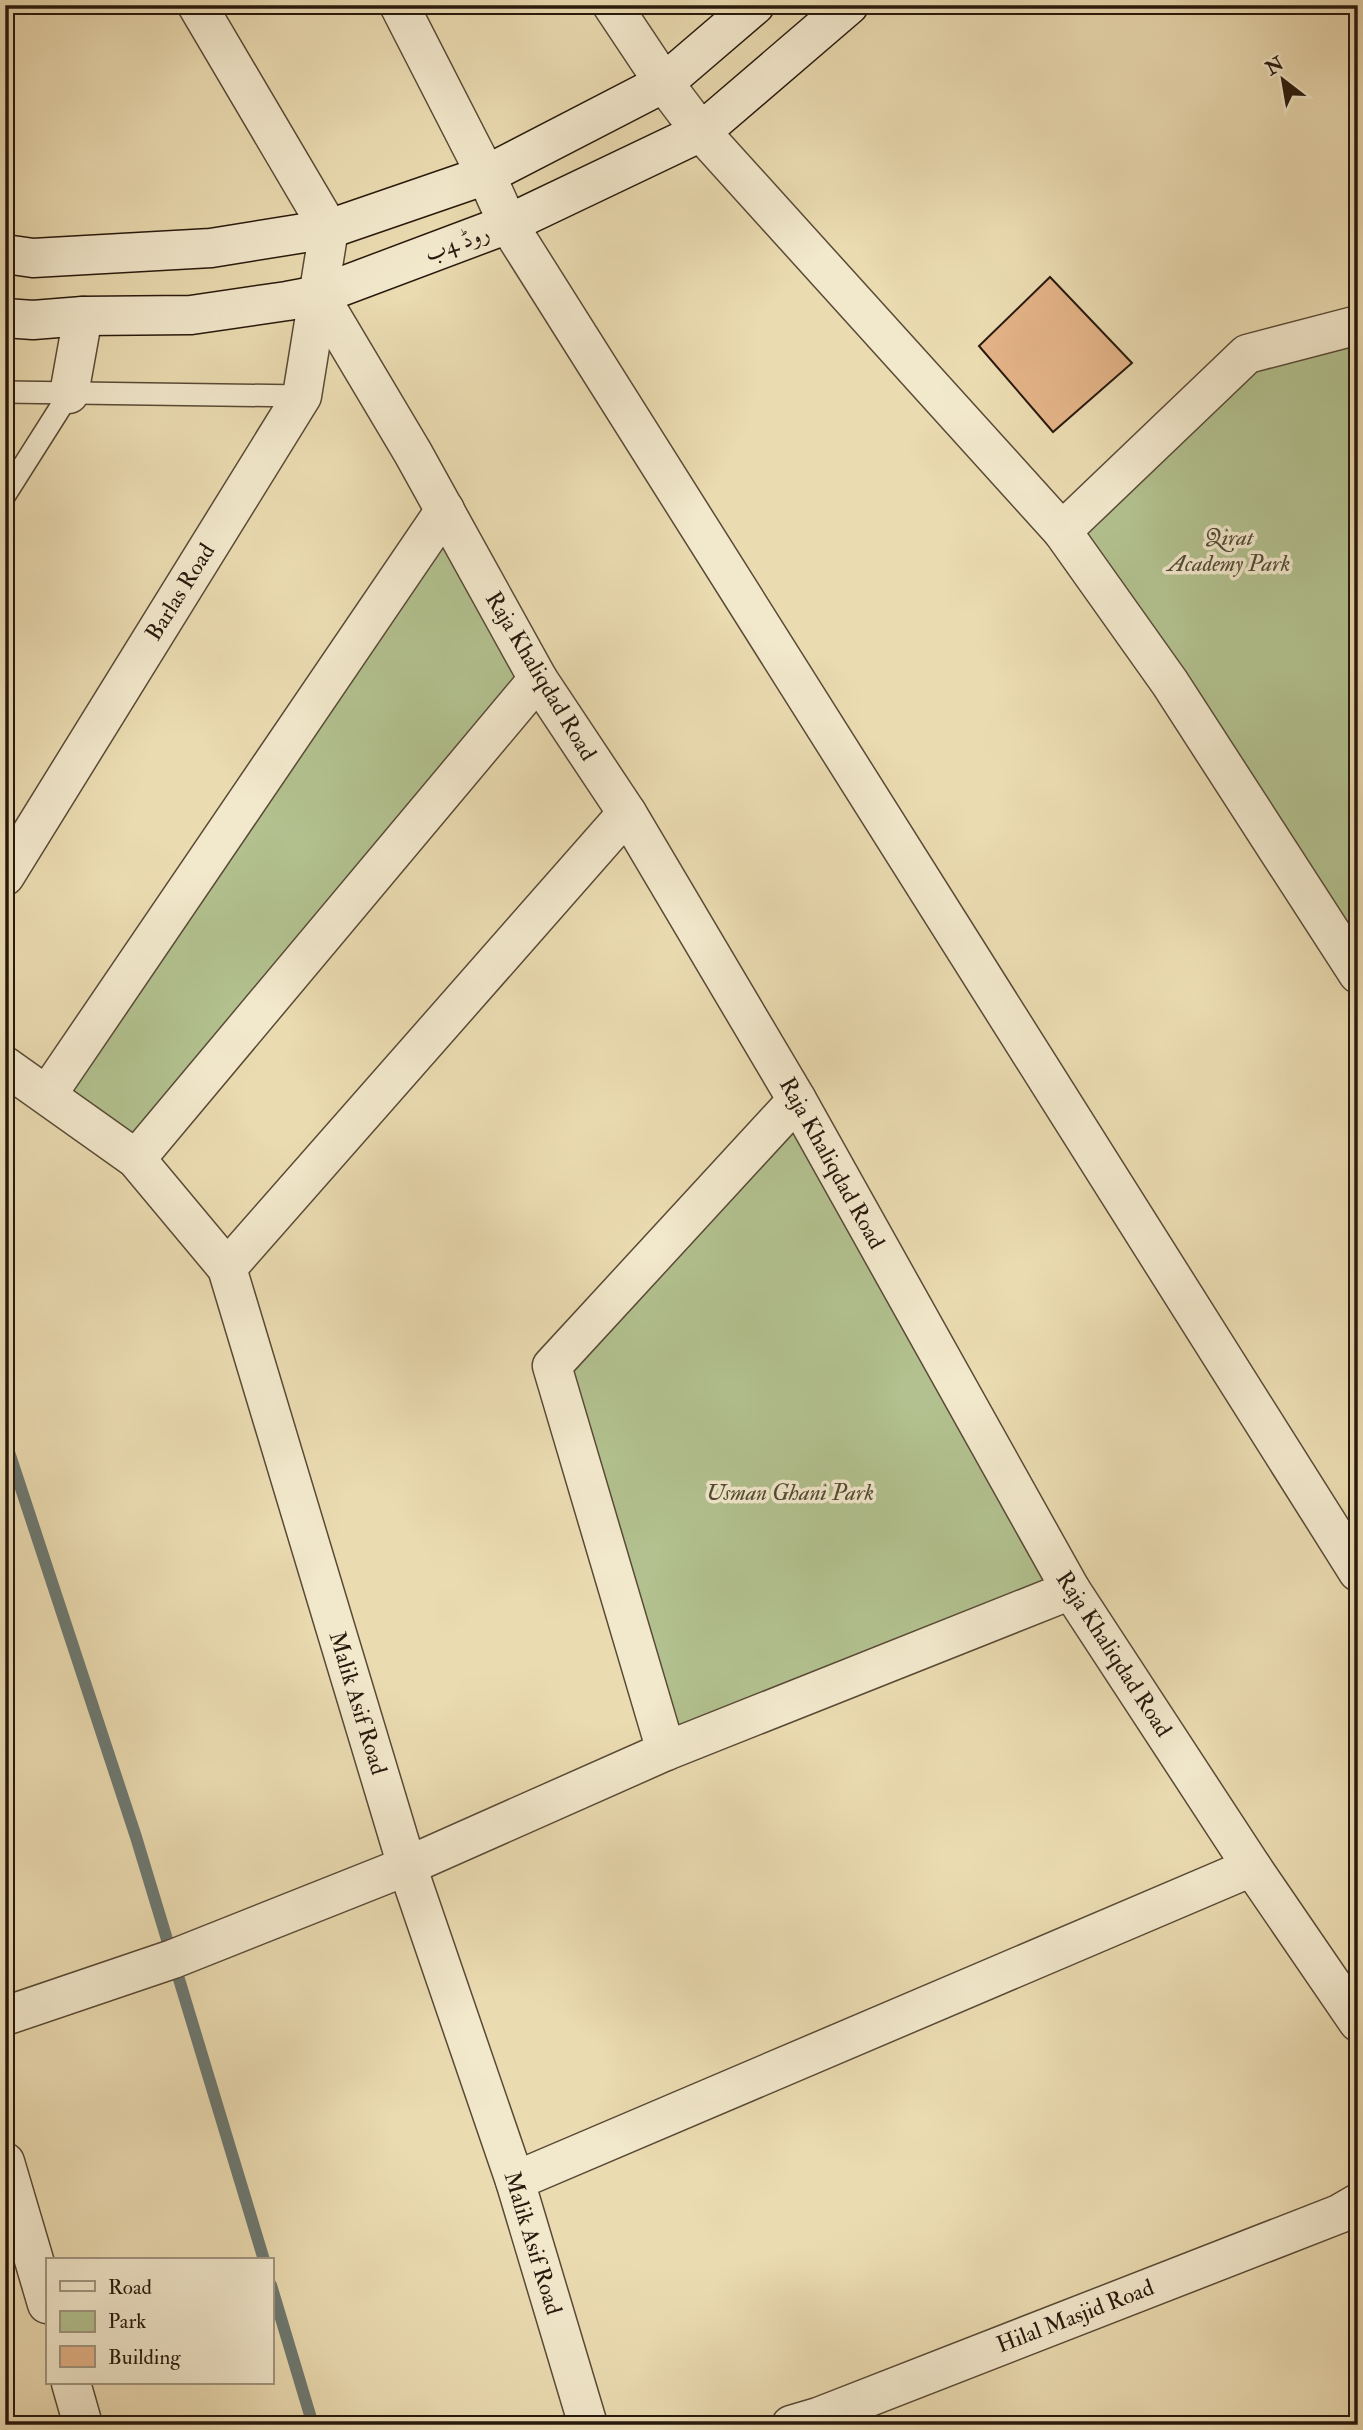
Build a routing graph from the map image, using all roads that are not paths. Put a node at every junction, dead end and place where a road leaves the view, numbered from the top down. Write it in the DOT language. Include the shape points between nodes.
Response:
graph roads {
  1 [pos="197,5"];
  2 [pos="399,5"];
  3 [pos="612,5"];
  4 [pos="755,5"];
  5 [pos="849,5"];
  6 [pos="664,83"];
  7 [pos="701,132"];
  8 [pos="486,175"];
  9 [pos="508,224"];
  10 [pos="329,229"];
  11 [pos="5,254"];
  12 [pos="319,295"];
  13 [pos="83,316"];
  14 [pos="5,318"];
  15 [pos="1358,324"];
  16 [pos="5,392"];
  17 [pos="69,394"];
  18 [pos="302,396"];
  19 [pos="5,495"];
  20 [pos="444,510"];
  21 [pos="1062,531"];
  22 [pos="538,679"];
  23 [pos="627,813"];
  24 [pos="5,876"];
  25 [pos="1358,974"];
  26 [pos="5,1066"];
  27 [pos="47,1095"];
  28 [pos="797,1100"];
  29 [pos="136,1159"];
  30 [pos="227,1268"];
  31 [pos="1358,1573"];
  32 [pos="1071,1590"];
  33 [pos="666,1751"];
  34 [pos="407,1866"];
  35 [pos="1252,1867"];
  36 [pos="5,2016"];
  37 [pos="1358,2022"];
  38 [pos="5,2162"];
  39 [pos="515,2180"];
  40 [pos="1358,2203"];
  41 [pos="46,2301"];
  42 [pos="71,2384"];
  43 [pos="810,2422"];
  44 [pos="83,2425"];
  45 [pos="588,2425"];
  1 -- 10 [label="street"];
  2 -- 8 [label="street"];
  3 -- 6 [label="street"];
  4 -- 6 [label="street"];
  5 -- 7 [label="street, روڈ 4ب"];
  6 -- 7 [label="street"];
  6 -- 8 [label="street"];
  7 -- 9 [label="street, روڈ 4ب"];
  7 -- 21 [label="street"];
  8 -- 9 [label="street"];
  8 -- 10 [label="street"];
  9 -- 12 [label="street, روڈ 4ب"];
  9 -- 31 [label="street"];
  10 -- 11 [label="street" via="211,248 33,258"];
  10 -- 12 [label="street, Barlas Road"];
  12 -- 13 [label="street, روڈ 4ب" via="191,315"];
  12 -- 18 [label="street, Barlas Road"];
  12 -- 20 [label="street, Raja Khaliqdad Road"];
  13 -- 14 [label="street, روڈ 4ب"];
  13 -- 17 [label="street"];
  15 -- 21 [label="street" via="1247,354"];
  16 -- 17 [label="lane"];
  17 -- 18 [label="lane"];
  17 -- 19 [label="lane"];
  18 -- 24 [label="street, Barlas Road"];
  20 -- 22 [label="street, Raja Khaliqdad Road"];
  20 -- 27 [label="street"];
  21 -- 25 [label="street" via="1170,682"];
  22 -- 23 [label="street, Raja Khaliqdad Road"];
  22 -- 29 [label="street"];
  23 -- 28 [label="street, Raja Khaliqdad Road"];
  23 -- 30 [label="street"];
  26 -- 27 [label="street, Malik Asif Road"];
  27 -- 29 [label="street, Malik Asif Road"];
  28 -- 32 [label="street, Raja Khaliqdad Road"];
  28 -- 33 [label="street" via="552,1366"];
  29 -- 30 [label="street, Malik Asif Road"];
  30 -- 34 [label="street, Malik Asif Road"];
  32 -- 33 [label="street"];
  32 -- 35 [label="street, Raja Khaliqdad Road"];
  33 -- 34 [label="street"];
  34 -- 36 [label="street" via="173,1959"];
  34 -- 39 [label="street, Malik Asif Road"];
  35 -- 37 [label="street, Raja Khaliqdad Road"];
  35 -- 39 [label="street"];
  38 -- 41 [label="street"];
  39 -- 45 [label="street, Malik Asif Road"];
  40 -- 43 [label="street, Hilal Masjid Road"];
  42 -- 44 [label="street"];
}
